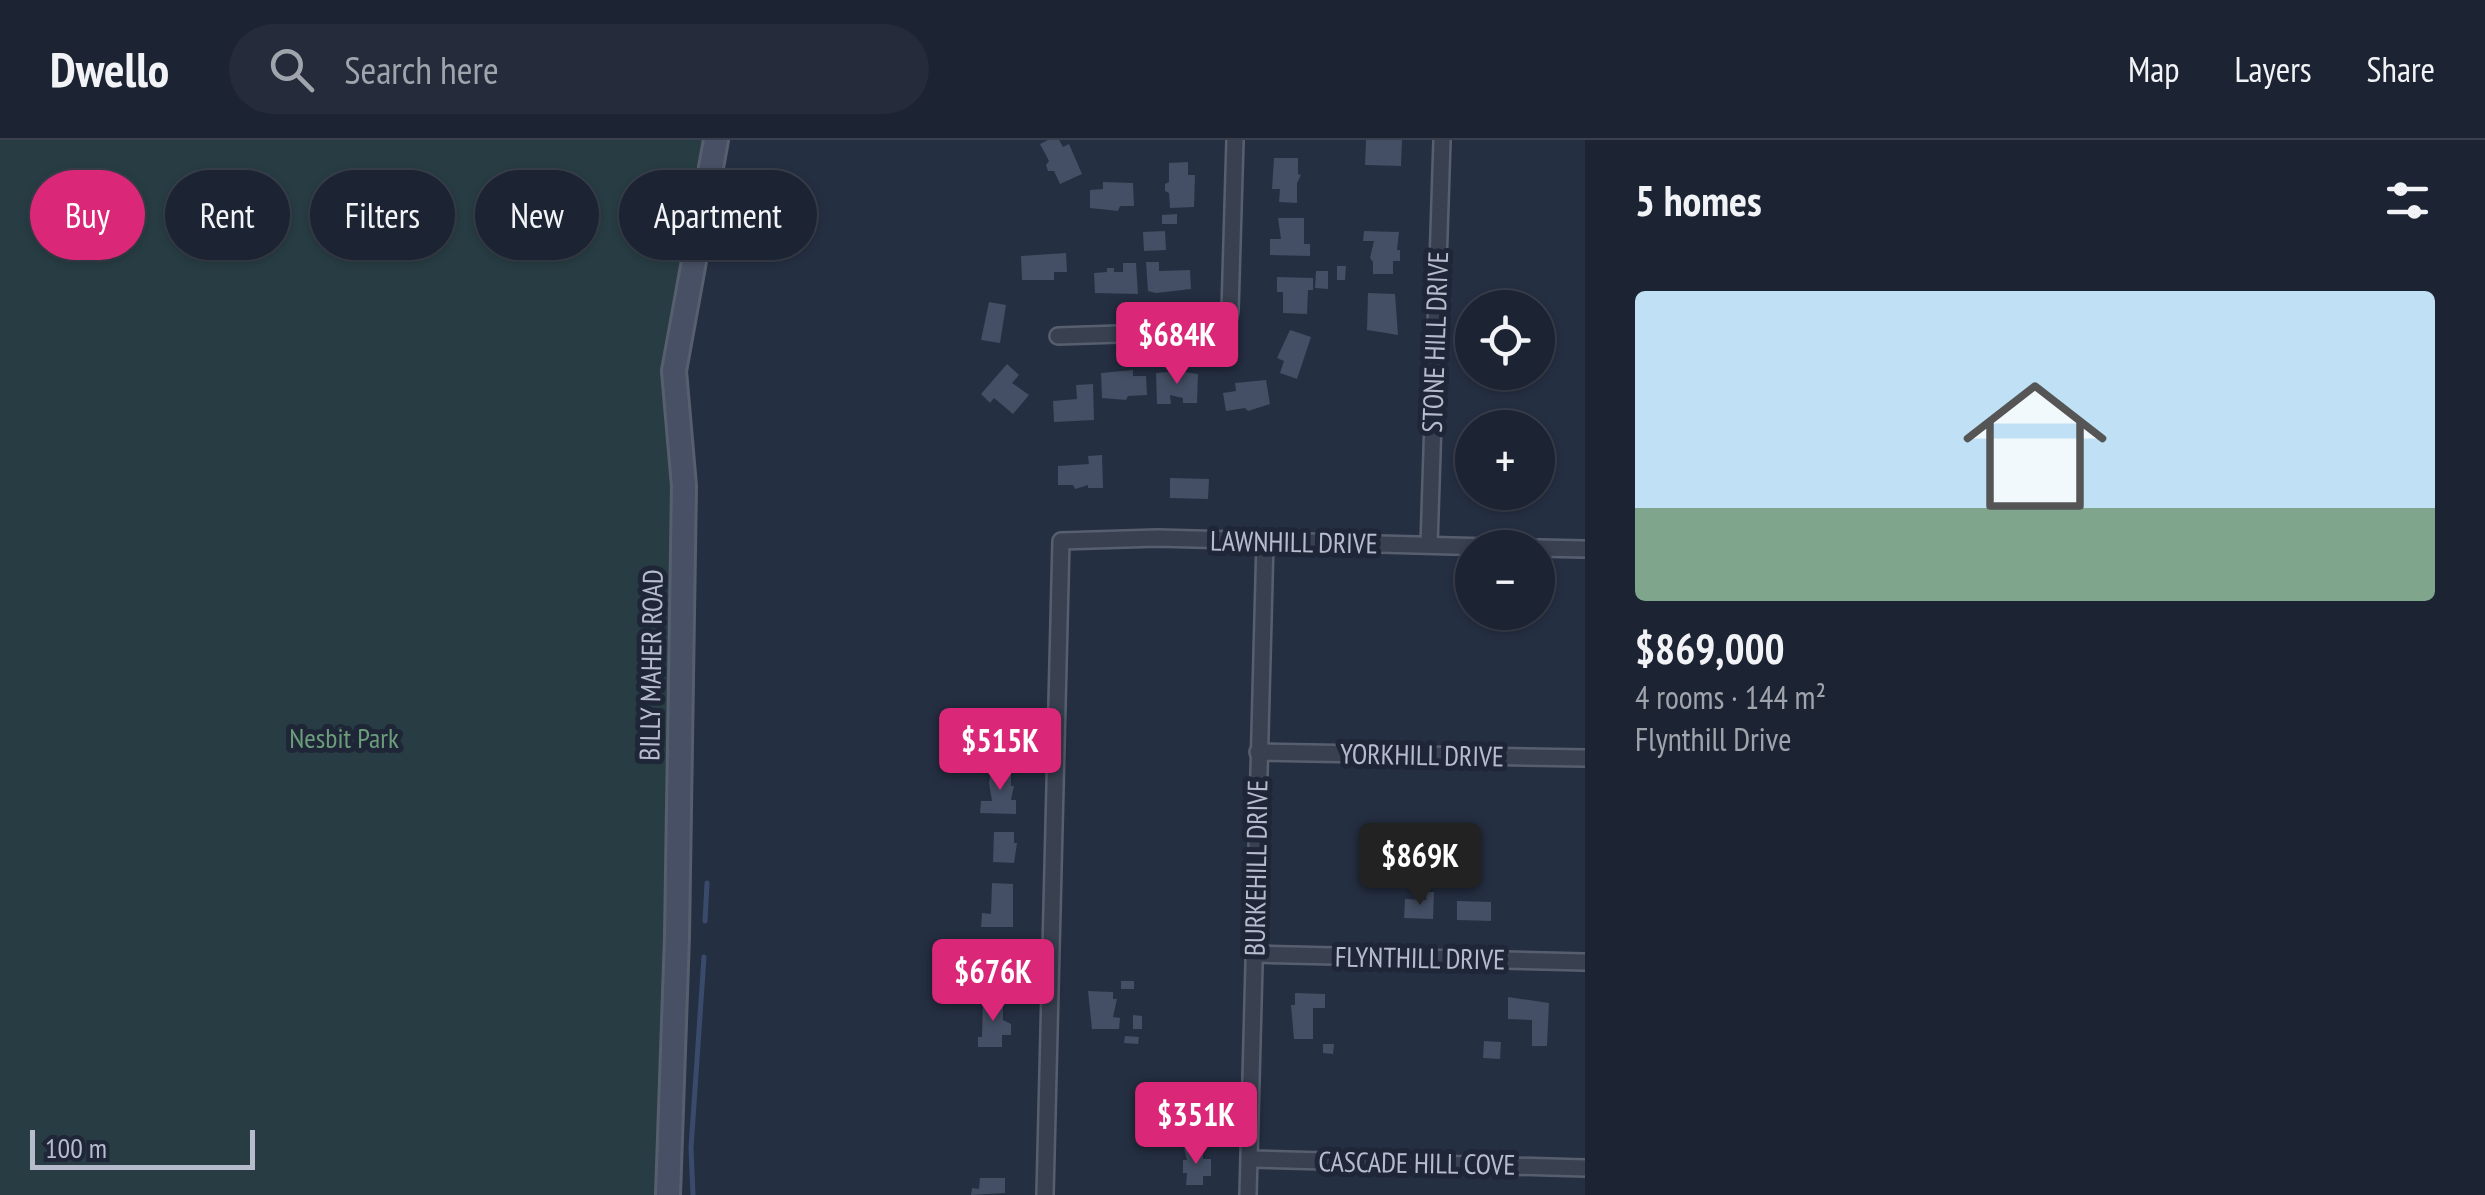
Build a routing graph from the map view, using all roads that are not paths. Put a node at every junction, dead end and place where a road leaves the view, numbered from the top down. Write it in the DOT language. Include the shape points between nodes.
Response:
graph roads {
  1 [pos="716,140"];
  2 [pos="1235,140"];
  3 [pos="1442,140"];
  4 [pos="1058,336"];
  5 [pos="1265,542"];
  6 [pos="1429,545"];
  7 [pos="1455,546"];
  8 [pos="1555,548"];
  9 [pos="1585,549"];
  10 [pos="1258,752"];
  11 [pos="1585,758"];
  12 [pos="1254,954"];
  13 [pos="1585,962"];
  14 [pos="1250,1160"];
  15 [pos="1585,1168"];
  16 [pos="668,1195"];
  17 [pos="1045,1195"];
  18 [pos="1248,1195"];
  1 -- 16 [label="main road, BILLY MAHER ROAD" via="674,371 684,486"];
  2 -- 4 [label="street" via="1227,326"];
  3 -- 6 [label="street, STONE HILL DRIVE"];
  5 -- 6 [label="street, LAWNHILL DRIVE"];
  5 -- 10 [label="street, BURKEHILL DRIVE"];
  5 -- 17 [label="street, LAWNHILL DRIVE" via="1061,541"];
  6 -- 7 [label="street, LAWNHILL DRIVE"];
  8 -- 9 [label="street"];
  10 -- 11 [label="street, YORKHILL DRIVE"];
  10 -- 12 [label="street, BURKEHILL DRIVE"];
  12 -- 13 [label="street, FLYNTHILL DRIVE"];
  12 -- 14 [label="street, BURKEHILL DRIVE"];
  14 -- 15 [label="street, CASCADE HILL COVE"];
  14 -- 18 [label="street, BURKEHILL DRIVE"];
}
